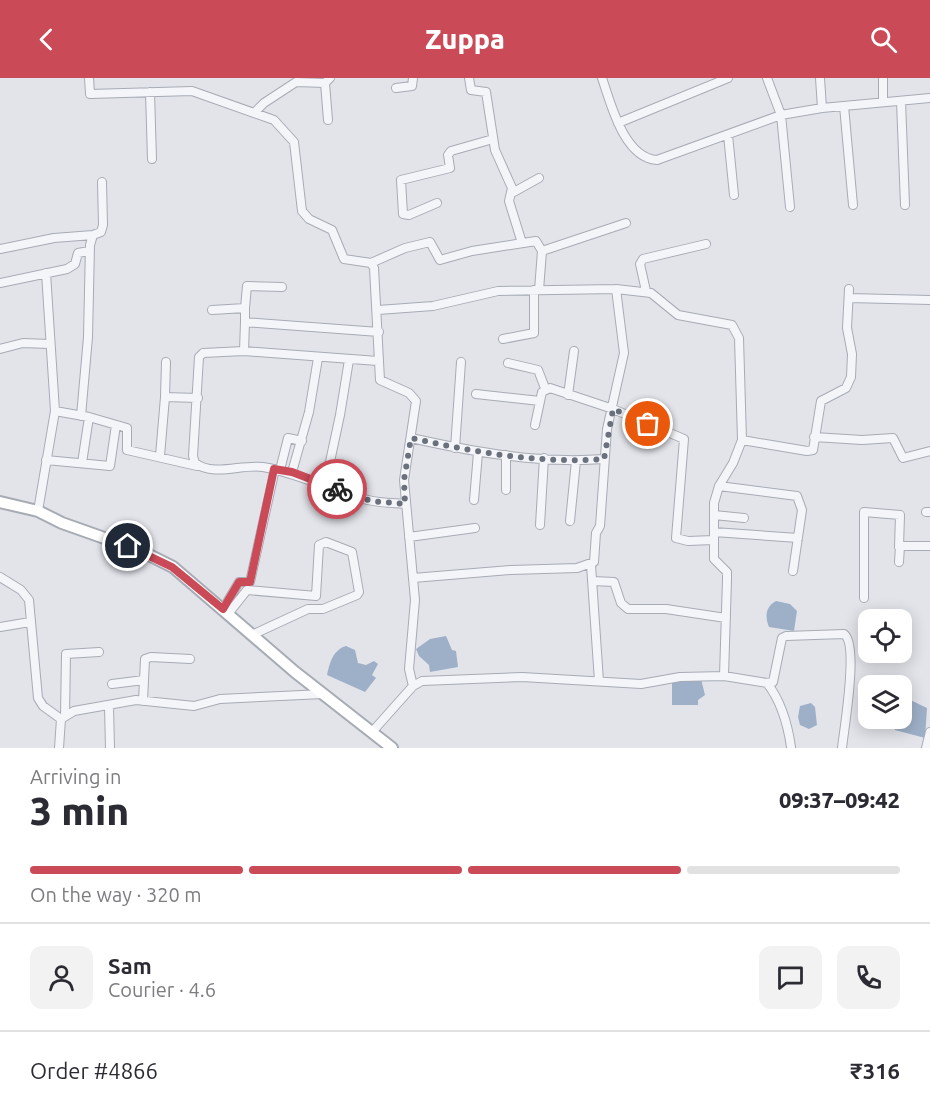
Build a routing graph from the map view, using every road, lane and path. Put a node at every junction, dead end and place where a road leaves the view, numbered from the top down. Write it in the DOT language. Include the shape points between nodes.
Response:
graph roads {
  1 [pos="89,78"];
  2 [pos="413,78"];
  3 [pos="469,78"];
  4 [pos="602,78"];
  5 [pos="728,78"];
  6 [pos="767,78"];
  7 [pos="820,78"];
  8 [pos="882,78"];
  9 [pos="296,80"];
  10 [pos="327,81"];
  11 [pos="396,87"];
  12 [pos="150,92"];
  13 [pos="930,98"];
  14 [pos="901,100"];
  15 [pos="883,102"];
  16 [pos="844,106"];
  17 [pos="822,108"];
  18 [pos="255,112"];
  19 [pos="781,116"];
  20 [pos="328,120"];
  21 [pos="618,123"];
  22 [pos="728,135"];
  23 [pos="493,139"];
  24 [pos="152,159"];
  25 [pos="539,178"];
  26 [pos="102,182"];
  27 [pos="512,193"];
  28 [pos="734,195"];
  29 [pos="437,203"];
  30 [pos="853,205"];
  31 [pos="905,205"];
  32 [pos="790,207"];
  33 [pos="626,223"];
  34 [pos="93,235"];
  35 [pos="522,243"];
  36 [pos="706,244"];
  37 [pos="0,249"];
  38 [pos="89,251"];
  39 [pos="542,251"];
  40 [pos="371,263"];
  41 [pos="46,273"];
  42 [pos="0,284"];
  43 [pos="282,287"];
  44 [pos="616,289"];
  45 [pos="849,289"];
  46 [pos="536,290"];
  47 [pos="646,291"];
  48 [pos="849,298"];
  49 [pos="930,300"];
  50 [pos="245,308"];
  51 [pos="212,310"];
  52 [pos="378,310"];
  53 [pos="245,322"];
  54 [pos="379,332"];
  55 [pos="503,339"];
  56 [pos="49,344"];
  57 [pos="0,349"];
  58 [pos="244,351"];
  59 [pos="574,351"];
  60 [pos="318,358"];
  61 [pos="349,360"];
  62 [pos="378,361"];
  63 [pos="166,362"];
  64 [pos="461,362"];
  65 [pos="508,363"];
  66 [pos="545,388"];
  67 [pos="476,394"];
  68 [pos="568,394"];
  69 [pos="165,397"];
  70 [pos="198,398"];
  71 [pos="540,401"];
  72 [pos="613,409"];
  73 [pos="55,411"];
  74 [pos="85,417"];
  75 [pos="117,425"];
  76 [pos="535,425"];
  77 [pos="814,437"];
  78 [pos="411,438"];
  79 [pos="742,440"];
  80 [pos="302,441"];
  81 [pos="455,448"];
  82 [pos="930,451"];
  83 [pos="477,453"];
  84 [pos="506,455"];
  85 [pos="160,456"];
  86 [pos="544,458"];
  87 [pos="604,459"];
  88 [pos="46,460"];
  89 [pos="576,461"];
  90 [pos="82,463"];
  91 [pos="199,466"];
  92 [pos="277,470"];
  93 [pos="292,472"];
  94 [pos="325,485"];
  95 [pos="719,486"];
  96 [pos="506,490"];
  97 [pos="474,500"];
  98 [pos="0,502"];
  99 [pos="405,504"];
  100 [pos="38,511"];
  101 [pos="714,515"];
  102 [pos="744,518"];
  103 [pos="570,522"];
  104 [pos="540,525"];
  105 [pos="475,528"];
  106 [pos="714,536"];
  107 [pos="409,537"];
  108 [pos="798,538"];
  109 [pos="930,546"];
  110 [pos="899,548"];
  111 [pos="899,562"];
  112 [pos="591,565"];
  113 [pos="793,571"];
  114 [pos="0,577"];
  115 [pos="413,578"];
  116 [pos="593,581"];
  117 [pos="864,598"];
  118 [pos="225,611"];
  119 [pos="726,618"];
  120 [pos="30,622"];
  121 [pos="0,627"];
  122 [pos="254,634"];
  123 [pos="99,652"];
  124 [pos="190,660"];
  125 [pos="724,676"];
  126 [pos="144,680"];
  127 [pos="598,681"];
  128 [pos="767,683"];
  129 [pos="112,684"];
  130 [pos="413,686"];
  131 [pos="325,694"];
  132 [pos="143,701"];
  133 [pos="109,706"];
  134 [pos="63,717"];
  135 [pos="372,732"];
  136 [pos="930,736"];
  137 [pos="59,748"];
  138 [pos="111,748"];
  139 [pos="392,748"];
  140 [pos="792,748"];
  141 [pos="842,748"];
  142 [pos="926,748"];
  1 -- 12 [label="street" via="90,94"];
  2 -- 11 [label="street" via="412,86"];
  3 -- 23 [label="street" via="471,90 486,92"];
  4 -- 21 [label="street"];
  5 -- 21 [label="street"];
  6 -- 19 [label="street"];
  7 -- 17 [label="street"];
  8 -- 15 [label="street"];
  9 -- 10 [label="street"];
  9 -- 18 [label="street"];
  10 -- 20 [label="street"];
  12 -- 18 [label="street" via="199,93"];
  12 -- 24 [label="street"];
  13 -- 14 [label="street"];
  14 -- 15 [label="street"];
  14 -- 31 [label="street"];
  15 -- 16 [label="street"];
  16 -- 17 [label="street"];
  16 -- 30 [label="street"];
  17 -- 19 [label="street"];
  18 -- 40 [label="street" via="274,120 294,142 302,211 309,219 332,230 344,259"];
  19 -- 22 [label="street"];
  19 -- 32 [label="street"];
  21 -- 22 [label="street" via="640,156 657,160"];
  22 -- 28 [label="street"];
  23 -- 27 [label="street"];
  23 -- 29 [label="street" via="451,151 450,168 400,180 403,214"];
  25 -- 27 [label="street"];
  26 -- 34 [label="street" via="102,232"];
  27 -- 35 [label="street" via="509,201"];
  33 -- 39 [label="street"];
  34 -- 37 [label="street"];
  34 -- 38 [label="street"];
  35 -- 39 [label="street" via="536,241"];
  35 -- 40 [label="street" via="440,260 430,242"];
  36 -- 47 [label="street" via="643,259 640,264"];
  38 -- 41 [label="street" via="78,253 75,264 67,269"];
  38 -- 74 [label="street"];
  39 -- 46 [label="street"];
  40 -- 52 [label="street"];
  41 -- 42 [label="street"];
  41 -- 56 [label="street"];
  43 -- 50 [label="street" via="247,286"];
  44 -- 46 [label="street"];
  44 -- 47 [label="street"];
  44 -- 72 [label="street" via="624,353"];
  45 -- 48 [label="street"];
  46 -- 52 [label="street" via="488,293 444,305"];
  46 -- 55 [label="street" via="534,333"];
  47 -- 79 [label="street" via="678,315 732,325 739,338"];
  48 -- 49 [label="street"];
  48 -- 77 [label="street" via="851,377 846,388 821,401"];
  50 -- 51 [label="street"];
  50 -- 53 [label="street"];
  52 -- 54 [label="street"];
  53 -- 54 [label="street"];
  53 -- 58 [label="street"];
  54 -- 62 [label="street"];
  56 -- 57 [label="street" via="23,343"];
  56 -- 73 [label="street"];
  58 -- 60 [label="street"];
  58 -- 70 [label="street" via="203,353 199,357"];
  59 -- 68 [label="street"];
  60 -- 61 [label="street"];
  60 -- 80 [label="street"];
  61 -- 62 [label="street"];
  61 -- 94 [label="street"];
  62 -- 78 [label="street" via="380,380 414,396"];
  63 -- 69 [label="street"];
  64 -- 81 [label="street"];
  65 -- 66 [label="street" via="538,370"];
  66 -- 68 [label="street"];
  66 -- 71 [label="street"];
  67 -- 71 [label="street"];
  68 -- 72 [label="street"];
  69 -- 70 [label="street"];
  69 -- 85 [label="street"];
  70 -- 91 [label="street" via="193,456"];
  71 -- 76 [label="street"];
  72 -- 87 [label="street"];
  72 -- 106 [label="street" via="684,439 676,538 688,541"];
  73 -- 74 [label="street"];
  73 -- 88 [label="street"];
  74 -- 75 [label="street"];
  74 -- 90 [label="street"];
  75 -- 85 [label="street" via="127,428 127,450"];
  75 -- 90 [label="street" via="110,466"];
  77 -- 79 [label="street" via="810,451"];
  77 -- 82 [label="street" via="893,438 903,458"];
  78 -- 81 [label="street"];
  78 -- 99 [label="street" via="404,480"];
  79 -- 95 [label="street"];
  80 -- 92 [label="street" via="288,438"];
  80 -- 93 [label="street"];
  81 -- 83 [label="street"];
  83 -- 84 [label="street"];
  83 -- 97 [label="street"];
  84 -- 86 [label="street"];
  84 -- 96 [label="street"];
  85 -- 91 [label="street"];
  86 -- 89 [label="street"];
  86 -- 104 [label="street"];
  87 -- 89 [label="street"];
  87 -- 112 [label="street" via="600,526"];
  88 -- 90 [label="street"];
  88 -- 100 [label="street"];
  89 -- 103 [label="street"];
  91 -- 92 [label="street"];
  92 -- 93 [label="street"];
  92 -- 118 [label="street" via="250,582 239,582"];
  93 -- 94 [label="street"];
  94 -- 99 [label="street" via="371,501"];
  95 -- 101 [label="street"];
  95 -- 108 [label="street" via="797,496 802,510"];
  98 -- 100 [label="main road"];
  99 -- 107 [label="street"];
  100 -- 118 [label="main road" via="172,567"];
  101 -- 102 [label="street"];
  101 -- 106 [label="street"];
  105 -- 107 [label="street"];
  106 -- 108 [label="street"];
  106 -- 119 [label="street" via="714,559 727,572"];
  107 -- 115 [label="street"];
  108 -- 113 [label="street"];
  109 -- 110 [label="street"];
  110 -- 111 [label="street"];
  110 -- 117 [label="street" via="900,515 864,512"];
  112 -- 115 [label="street"];
  112 -- 116 [label="street"];
  114 -- 120 [label="street" via="26,594"];
  115 -- 130 [label="street" via="415,616 409,669"];
  116 -- 119 [label="street" via="614,582 621,603 628,609 666,609"];
  116 -- 127 [label="street"];
  118 -- 122 [label="main road"];
  118 -- 122 [label="street" via="247,590 316,596 319,545 326,542 352,552 357,595 323,609 308,609"];
  119 -- 125 [label="street"];
  120 -- 121 [label="street"];
  120 -- 134 [label="street" via="39,698 43,706"];
  122 -- 131 [label="main road"];
  123 -- 134 [label="street" via="66,654"];
  124 -- 126 [label="street" via="148,657"];
  125 -- 127 [label="street" via="680,677 641,684"];
  125 -- 128 [label="street"];
  126 -- 129 [label="street"];
  126 -- 132 [label="street"];
  127 -- 130 [label="street" via="522,677 435,679"];
  128 -- 140 [label="street" via="788,729"];
  128 -- 141 [label="street" via="773,682 777,672 782,638 848,636 850,659"];
  130 -- 135 [label="street"];
  131 -- 132 [label="street" via="220,699 194,706"];
  131 -- 135 [label="main road"];
  132 -- 133 [label="street"];
  133 -- 134 [label="street" via="75,711"];
  133 -- 138 [label="street"];
  134 -- 137 [label="street"];
  135 -- 139 [label="main road"];
  136 -- 142 [label="street"];
}
